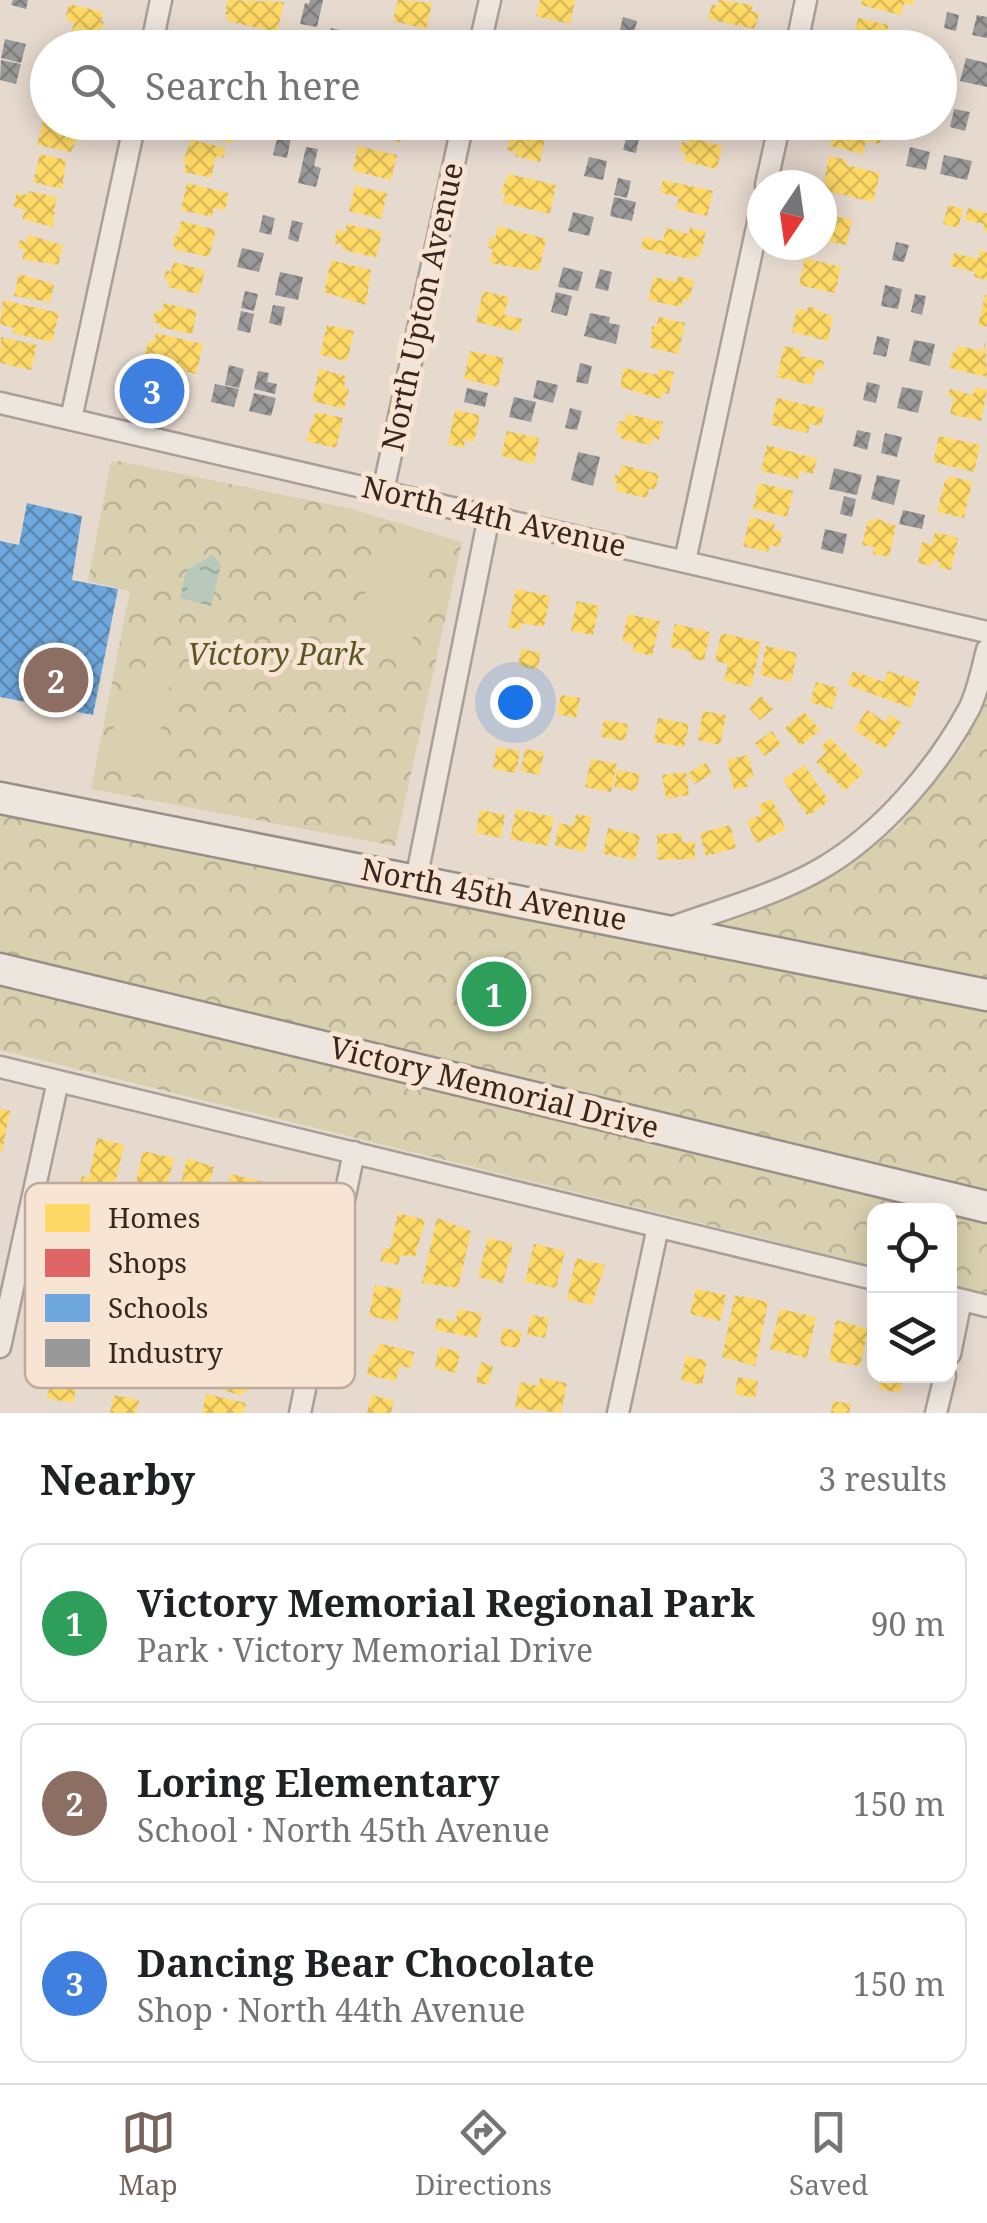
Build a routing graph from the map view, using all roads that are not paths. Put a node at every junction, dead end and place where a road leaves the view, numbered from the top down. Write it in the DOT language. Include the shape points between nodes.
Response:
graph roads {
  1 [pos="162,0"];
  2 [pos="490,0"];
  3 [pos="806,0"];
  4 [pos="155,30"];
  5 [pos="484,30"];
  6 [pos="800,30"];
  7 [pos="131,140"];
  8 [pos="459,140"];
  9 [pos="776,140"];
  10 [pos="769,170"];
  11 [pos="750,260"];
  12 [pos="0,403"];
  13 [pos="71,420"];
  14 [pos="383,492"];
  15 [pos="489,516"];
  16 [pos="685,562"];
  17 [pos="987,632"];
  18 [pos="987,650"];
  19 [pos="0,798"];
  20 [pos="416,880"];
  21 [pos="667,929"];
  22 [pos="0,969"];
  23 [pos="987,995"];
  24 [pos="0,1067"];
  25 [pos="58,1082"];
  26 [pos="354,1152"];
  27 [pos="36,1183"];
  28 [pos="348,1183"];
  29 [pos="987,1207"];
  30 [pos="658,1226"];
  31 [pos="25,1233"];
  32 [pos="867,1277"];
  33 [pos="957,1298"];
  34 [pos="987,1306"];
  35 [pos="0,1348"];
  36 [pos="942,1383"];
  37 [pos="305,1388"];
  38 [pos="300,1413"];
  39 [pos="618,1413"];
  40 [pos="936,1413"];
  1 -- 4 [label="street"];
  2 -- 5 [label="street"];
  3 -- 6 [label="street"];
  7 -- 13 [label="street"];
  8 -- 14 [label="street, North Upton Avenue"];
  9 -- 10 [label="street"];
  11 -- 16 [label="street"];
  12 -- 13 [label="street, North 44th Avenue"];
  13 -- 14 [label="street, North 44th Avenue"];
  14 -- 15 [label="street, North 44th Avenue"];
  15 -- 16 [label="street, North 44th Avenue"];
  15 -- 20 [label="street"];
  16 -- 17 [label="street, North 44th Avenue"];
  18 -- 21 [label="street" via="970,705 945,746 874,829 824,866"];
  19 -- 20 [label="street, North 45th Avenue"];
  20 -- 21 [label="street, North 45th Avenue"];
  21 -- 23 [label="street, North 45th Avenue"];
  22 -- 29 [label="street, Victory Memorial Drive"];
  24 -- 25 [label="street"];
  25 -- 26 [label="street"];
  25 -- 27 [label="street"];
  26 -- 28 [label="street"];
  26 -- 30 [label="street"];
  30 -- 32 [label="street"];
  30 -- 39 [label="street"];
  31 -- 35 [label="street"];
  33 -- 34 [label="street"];
  36 -- 40 [label="street"];
  37 -- 38 [label="street"];
}
